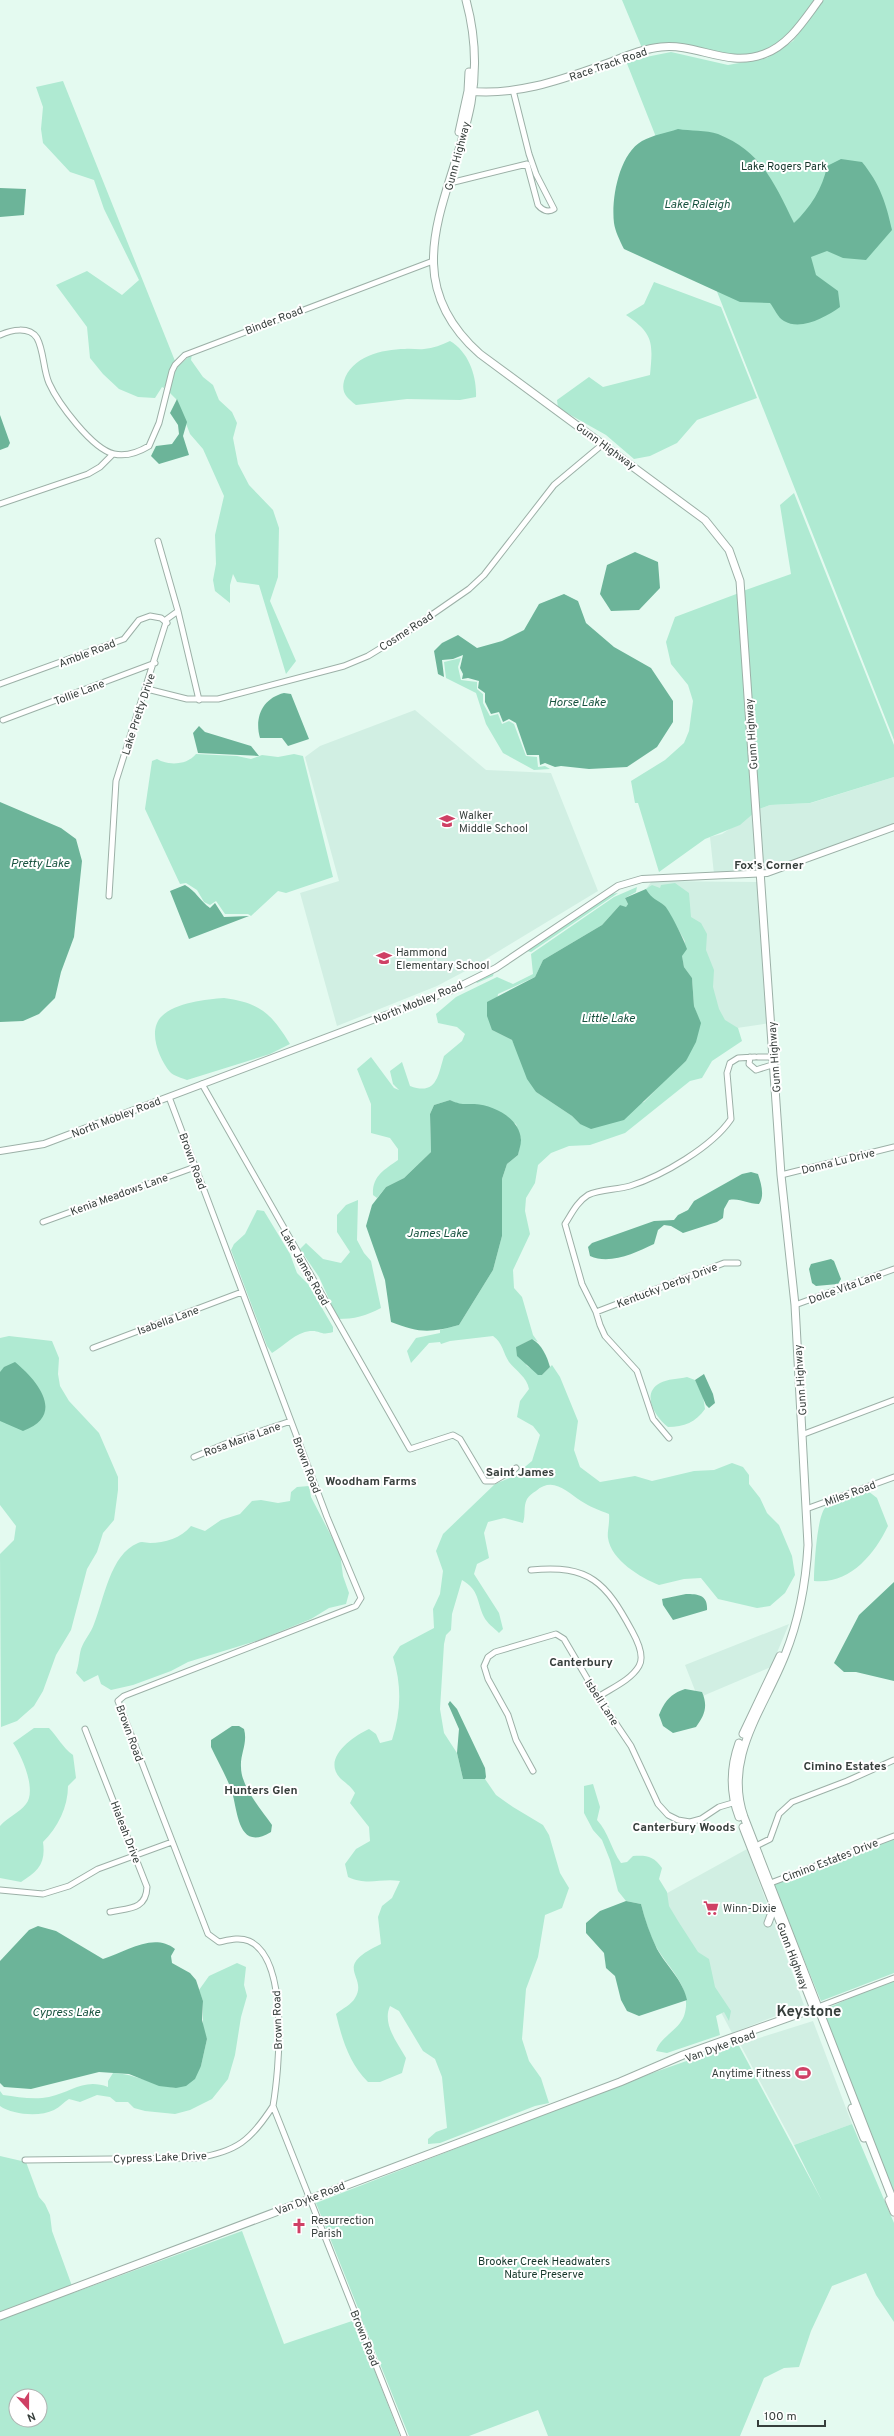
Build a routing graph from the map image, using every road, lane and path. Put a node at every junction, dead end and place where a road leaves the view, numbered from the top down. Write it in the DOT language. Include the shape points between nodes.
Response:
graph roads {
  1 [pos="461,0"];
  2 [pos="466,0"];
  3 [pos="820,0"];
  4 [pos="513,90"];
  5 [pos="470,91"];
  6 [pos="450,183"];
  7 [pos="438,218"];
  8 [pos="433,261"];
  9 [pos="0,335"];
  10 [pos="603,444"];
  11 [pos="113,454"];
  12 [pos="0,504"];
  13 [pos="158,541"];
  14 [pos="178,611"];
  15 [pos="167,623"];
  16 [pos="155,663"];
  17 [pos="0,684"];
  18 [pos="147,689"];
  19 [pos="199,700"];
  20 [pos="3,720"];
  21 [pos="894,827"];
  22 [pos="762,875"];
  23 [pos="109,896"];
  24 [pos="754,1057"];
  25 [pos="774,1061"];
  26 [pos="202,1084"];
  27 [pos="169,1097"];
  28 [pos="894,1147"];
  29 [pos="0,1151"];
  30 [pos="195,1167"];
  31 [pos="782,1175"];
  32 [pos="43,1222"];
  33 [pos="738,1263"];
  34 [pos="894,1269"];
  35 [pos="242,1292"];
  36 [pos="795,1305"];
  37 [pos="596,1312"];
  38 [pos="94,1348"];
  39 [pos="894,1400"];
  40 [pos="291,1421"];
  41 [pos="804,1434"];
  42 [pos="670,1438"];
  43 [pos="194,1457"];
  44 [pos="516,1468"];
  45 [pos="894,1477"];
  46 [pos="806,1509"];
  47 [pos="531,1570"];
  48 [pos="598,1697"];
  49 [pos="85,1728"];
  50 [pos="894,1760"];
  51 [pos="533,1771"];
  52 [pos="737,1802"];
  53 [pos="894,1836"];
  54 [pos="172,1842"];
  55 [pos="756,1846"];
  56 [pos="135,1856"];
  57 [pos="768,1884"];
  58 [pos="0,1890"];
  59 [pos="774,1907"];
  60 [pos="110,1912"];
  61 [pos="768,1923"];
  62 [pos="894,1978"];
  63 [pos="809,1997"];
  64 [pos="815,2009"];
  65 [pos="803,2011"];
  66 [pos="620,2082"];
  67 [pos="274,2106"];
  68 [pos="25,2160"];
  69 [pos="309,2199"];
  70 [pos="894,2203"];
  71 [pos="894,2212"];
  72 [pos="0,2316"];
  73 [pos="404,2436"];
  1 -- 5 [label="main road" via="469,48"];
  2 -- 5 [label="main road, Gunn Highway" via="474,47"];
  3 -- 4 [label="main road, Race Track Road" via="786,41 757,57 732,59 684,48 660,47 637,52 555,82"];
  4 -- 5 [label="main road, Race Track Road"];
  4 -- 6 [label="street" via="514,102 534,168 554,206 551,211 541,209 538,205 527,164"];
  5 -- 6 [label="main road, Gunn Highway"];
  5 -- 7 [label="main road"];
  6 -- 7 [label="main road, Gunn Highway"];
  7 -- 8 [label="main road, Gunn Highway"];
  8 -- 10 [label="main road, Gunn Highway" via="443,304 454,326 469,344"];
  8 -- 11 [label="street, Binder Road" via="185,355 172,372 159,422 149,446 132,454"];
  9 -- 11 [label="street" via="19,329 30,332 36,338 48,381 62,406 82,429"];
  10 -- 19 [label="street, Cosme Road" via="554,485 484,575 469,589 404,634 368,656 344,666 218,699"];
  10 -- 22 [label="main road, Gunn Highway" via="706,520 722,539 735,563 741,590"];
  11 -- 12 [label="street" via="100,467 88,474"];
  13 -- 14 [label="street"];
  14 -- 15 [label="street, Lake Pretty Drive" via="170,616"];
  14 -- 19 [label="street"];
  15 -- 16 [label="street, Lake Pretty Drive"];
  15 -- 17 [label="street, Amble Road" via="161,618 150,616 139,620 124,639"];
  16 -- 18 [label="street, Lake Pretty Drive"];
  16 -- 20 [label="street, Tollie Lane"];
  18 -- 19 [label="street, Cosme Road"];
  18 -- 23 [label="street, Lake Pretty Drive" via="116,781"];
  21 -- 22 [label="street, North Mobley Road"];
  22 -- 25 [label="main road, Gunn Highway"];
  22 -- 26 [label="street, North Mobley Road" via="642,879 618,886 496,968 452,990"];
  24 -- 25 [label="street"];
  24 -- 25 [label="street" via="749,1064 756,1070"];
  24 -- 37 [label="street" via="738,1058 730,1063 727,1073 731,1118 710,1141 684,1160 651,1177 630,1186 589,1195 577,1205 566,1224 582,1284"];
  25 -- 31 [label="main road, Gunn Highway"];
  26 -- 27 [label="street, North Mobley Road"];
  26 -- 44 [label="street, Lake James Road" via="410,1449 453,1435 460,1439 485,1481 494,1481"];
  27 -- 29 [label="street, North Mobley Road" via="44,1144"];
  27 -- 30 [label="street, Brown Road"];
  28 -- 31 [label="street, Donna Lu Drive"];
  30 -- 32 [label="street, Kenia Meadows Lane"];
  30 -- 35 [label="street, Brown Road"];
  31 -- 36 [label="main road, Gunn Highway"];
  33 -- 37 [label="street, Kentucky Derby Drive" via="724,1263"];
  34 -- 36 [label="street, Dolce Vita Lane"];
  35 -- 38 [label="street, Isabella Lane"];
  35 -- 40 [label="street, Brown Road"];
  36 -- 41 [label="main road, Gunn Highway"];
  37 -- 42 [label="street" via="605,1336 637,1371 653,1419"];
  39 -- 41 [label="street"];
  40 -- 43 [label="street, Rosa Maria Lane" via="237,1438"];
  40 -- 54 [label="street, Brown Road" via="327,1518 361,1598 356,1606 124,1696 118,1701"];
  41 -- 46 [label="main road, Gunn Highway"];
  45 -- 46 [label="street, Miles Road"];
  46 -- 52 [label="main road, Gunn Highway" via="807,1565 798,1610 785,1646 737,1749 732,1777"];
  47 -- 48 [label="street" via="567,1570 598,1583 614,1599 635,1637 640,1649 640,1664 632,1675"];
  48 -- 51 [label="street, Isbell Lane" via="564,1639 556,1634 495,1652 488,1657 484,1666 488,1678"];
  48 -- 52 [label="street, Isbell Lane" via="631,1746 658,1804 668,1815 690,1822 702,1819 719,1807"];
  49 -- 56 [label="street, Hialeah Drive"];
  50 -- 55 [label="street" via="792,1802 779,1814 770,1839"];
  52 -- 55 [label="main road, Gunn Highway"];
  52 -- 57 [label="main road, Gunn Highway"];
  53 -- 57 [label="street, Cimino Estates Drive"];
  54 -- 56 [label="street"];
  54 -- 67 [label="street, Brown Road" via="208,1934 219,1942 239,1939 250,1942 263,1954 271,1971 279,2009 278,2081"];
  55 -- 57 [label="main road, Gunn Highway"];
  56 -- 58 [label="street" via="98,1869 69,1886 42,1894"];
  56 -- 60 [label="street, Hialeah Drive" via="147,1887 147,1898 140,1906"];
  57 -- 59 [label="main road, Gunn Highway"];
  57 -- 64 [label="main road, Gunn Highway"];
  59 -- 61 [label="main road"];
  59 -- 63 [label="main road, Gunn Highway"];
  62 -- 64 [label="street, Van Dyke Road"];
  63 -- 64 [label="main road, Gunn Highway"];
  63 -- 65 [label="main road"];
  64 -- 65 [label="main road, Van Dyke Road"];
  64 -- 66 [label="main road, Van Dyke Road" via="809,2014"];
  64 -- 70 [label="main road, Gunn Highway"];
  64 -- 71 [label="main road, Gunn Highway"];
  65 -- 66 [label="main road, Van Dyke Road" via="683,2055"];
  66 -- 69 [label="main road, Van Dyke Road"];
  67 -- 68 [label="street, Cypress Lake Drive" via="243,2144 213,2156"];
  67 -- 69 [label="street, Brown Road"];
  69 -- 72 [label="main road, Van Dyke Road"];
  69 -- 73 [label="street, Brown Road"];
}
